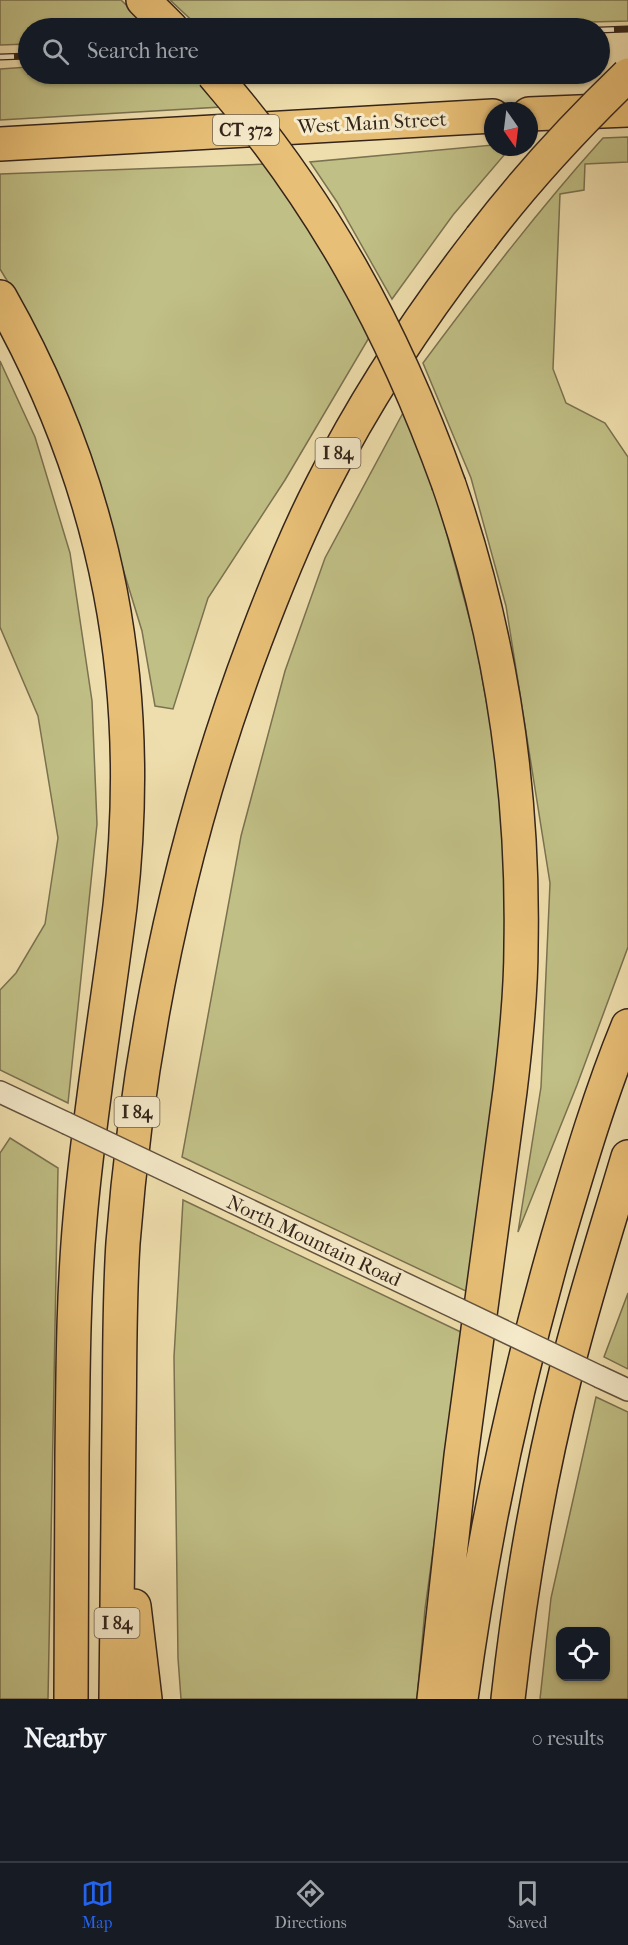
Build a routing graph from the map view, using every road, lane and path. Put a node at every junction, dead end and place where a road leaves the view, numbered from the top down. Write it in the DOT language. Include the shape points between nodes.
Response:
graph roads {
  1 [pos="143,0"];
  2 [pos="161,18"];
  3 [pos="628,75"];
  4 [pos="222,84"];
  5 [pos="628,110"];
  6 [pos="538,114"];
  7 [pos="484,117"];
  8 [pos="0,144"];
  9 [pos="0,297"];
  10 [pos="628,1026"];
  11 [pos="0,1092"];
  12 [pos="628,1157"];
  13 [pos="628,1390"];
  14 [pos="118,1546"];
  15 [pos="71,1699"];
  16 [pos="116,1699"];
  17 [pos="145,1699"];
  18 [pos="434,1699"];
  19 [pos="462,1699"];
  20 [pos="508,1699"];
  1 -- 2 [label="main road"];
  3 -- 14 [label="main road, I 84, bridge" via="528,179 481,238 378,386 320,489 291,552 216,747 179,886 156,997 129,1176 120,1316"];
  4 -- 18 [label="main road, bridge" via="294,175 356,276 409,382 449,485 481,591 504,705 518,837 520,980 512,1079 460,1467"];
  5 -- 6 [label="main road"];
  7 -- 8 [label="main road, West Main Street / CT 372"];
  9 -- 15 [label="main road" via="52,401 88,501 115,611 125,702 127,767 120,905 88,1136 74,1305"];
  10 -- 19 [label="main road" via="568,1201 516,1390 487,1532"];
  11 -- 13 [label="street, North Mountain Road, bridge"];
  12 -- 20 [label="main road" via="556,1415 529,1553"];
  14 -- 16 [label="main road, I 84"];
  14 -- 17 [label="main road" via="134,1607"];
}
